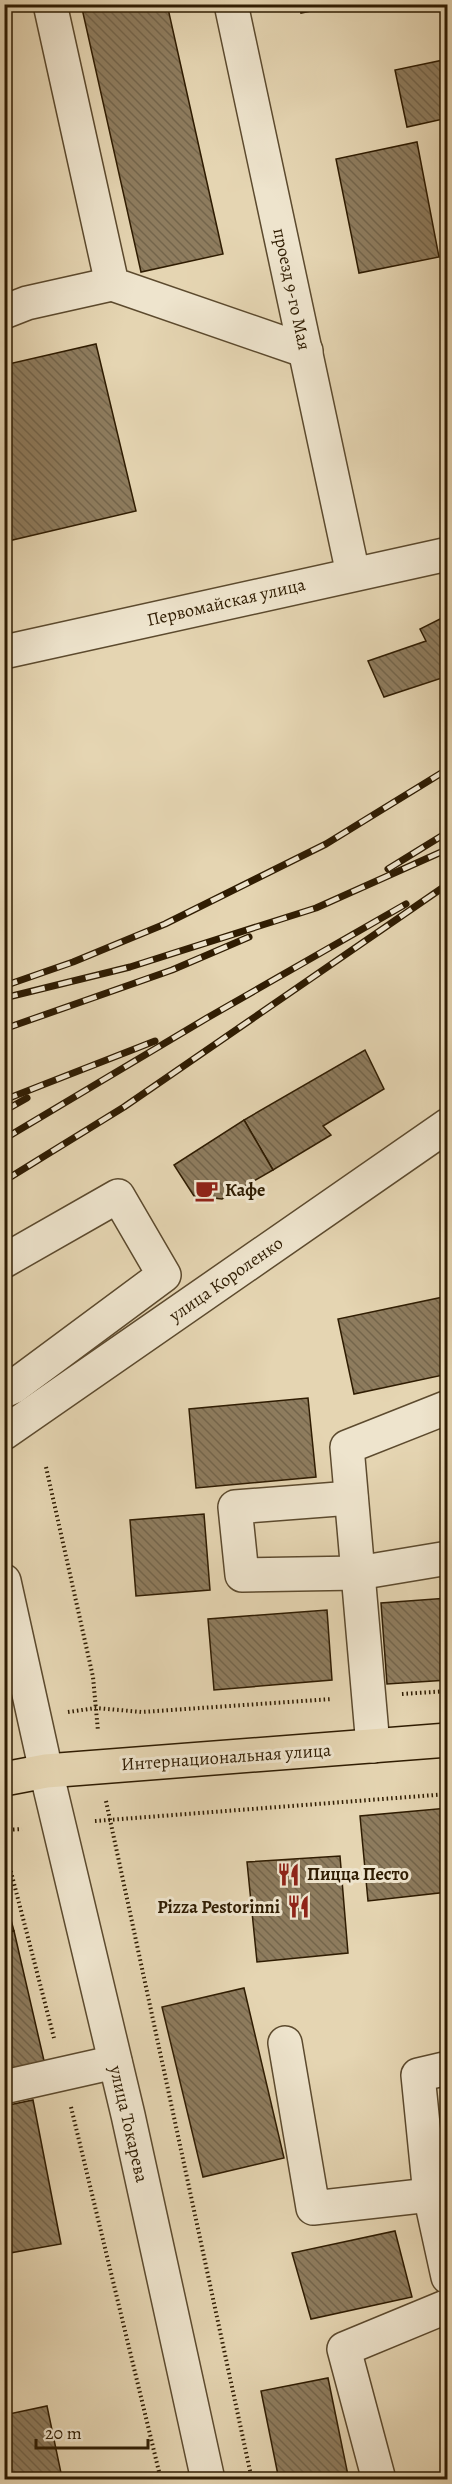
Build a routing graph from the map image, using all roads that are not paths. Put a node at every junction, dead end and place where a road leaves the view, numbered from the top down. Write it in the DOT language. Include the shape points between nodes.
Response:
graph roads {
  1 [pos="50,4"];
  2 [pos="231,4"];
  3 [pos="112,284"];
  4 [pos="4,312"];
  5 [pos="306,351"];
  6 [pos="447,554"];
  7 [pos="353,574"];
  8 [pos="4,652"];
  9 [pos="447,1125"];
  10 [pos="4,1261"];
  11 [pos="4,1391"];
  12 [pos="447,1407"];
  13 [pos="4,1433"];
  14 [pos="351,1498"];
  15 [pos="447,1558"];
  16 [pos="358,1574"];
  17 [pos="4,1581"];
  18 [pos="447,1740"];
  19 [pos="373,1746"];
  20 [pos="46,1771"];
  21 [pos="4,1779"];
  22 [pos="285,2043"];
  23 [pos="115,2062"];
  24 [pos="447,2068"];
  25 [pos="4,2087"];
  26 [pos="429,2195"];
  27 [pos="447,2277"];
  28 [pos="447,2306"];
  29 [pos="208,2480"];
  30 [pos="379,2480"];
  1 -- 3 [label="street"];
  2 -- 5 [label="street, проезд 9-го Мая"];
  3 -- 4 [label="street"];
  3 -- 5 [label="street"];
  5 -- 7 [label="street, проезд 9-го Мая"];
  6 -- 7 [label="street, Первомайская улица"];
  7 -- 8 [label="street, Первомайская улица"];
  9 -- 13 [label="street, улица Короленко"];
  10 -- 11 [label="street" via="118,1196 164,1275"];
  12 -- 14 [label="street" via="347,1447"];
  14 -- 16 [label="street"];
  14 -- 16 [label="street" via="235,1506 242,1575"];
  15 -- 16 [label="street"];
  16 -- 19 [label="street"];
  17 -- 20 [label="street"];
  18 -- 19 [label="main road, Интернациональная улица"];
  19 -- 20 [label="main road, Интернациональная улица"];
  20 -- 21 [label="main road, Интернациональная улица"];
  20 -- 23 [label="street, улица Токарева"];
  22 -- 26 [label="street" via="313,2208"];
  23 -- 25 [label="street"];
  23 -- 29 [label="street, улица Токарева"];
  24 -- 26 [label="street" via="418,2075"];
  26 -- 27 [label="street"];
  28 -- 30 [label="street" via="344,2349"];
}
